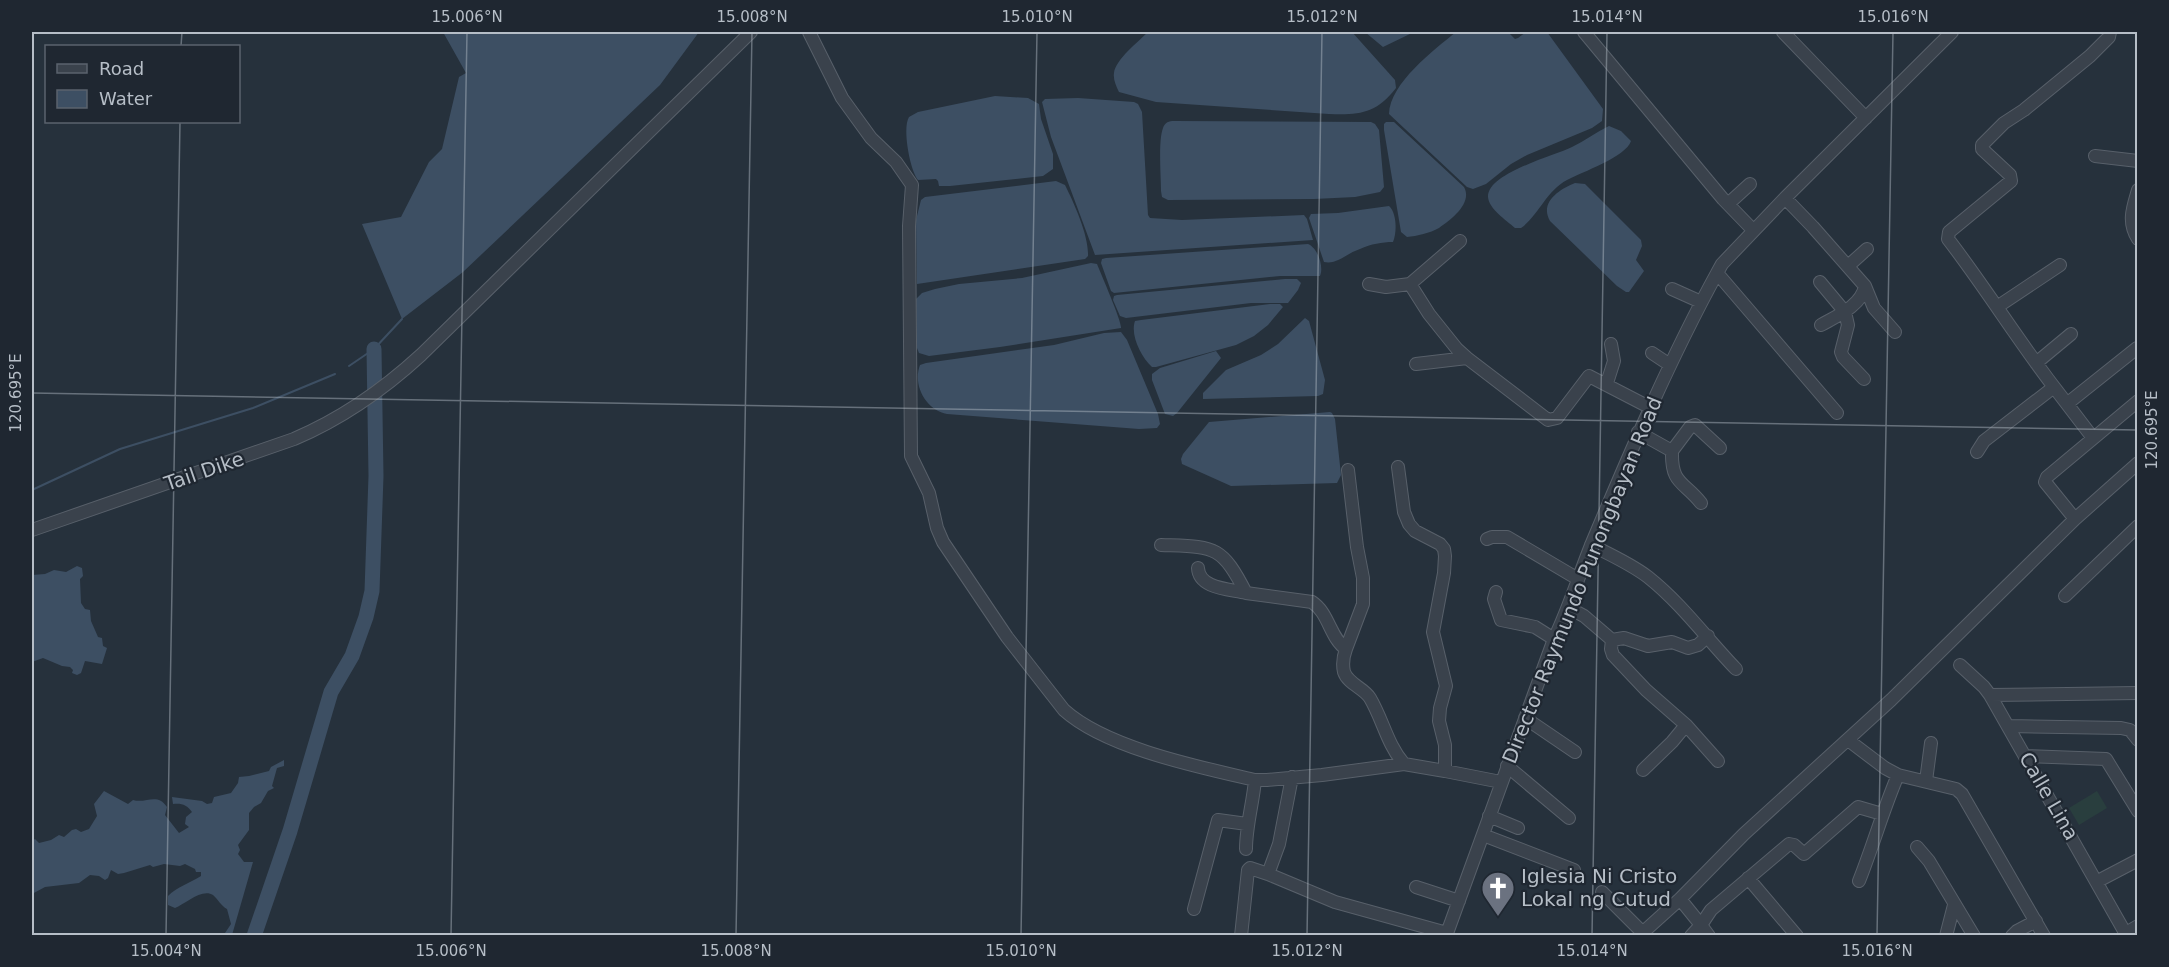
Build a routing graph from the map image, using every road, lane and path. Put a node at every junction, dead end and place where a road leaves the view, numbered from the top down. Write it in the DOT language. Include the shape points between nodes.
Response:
graph roads {
  1 [pos="751,32"];
  2 [pos="809,32"];
  3 [pos="1584,32"];
  4 [pos="1783,32"];
  5 [pos="1953,32"];
  6 [pos="2110,32"];
  7 [pos="1866,118"];
  8 [pos="2095,156"];
  9 [pos="2138,161"];
  10 [pos="1750,184"];
  11 [pos="2138,190"];
  12 [pos="1785,198"];
  13 [pos="1728,204"];
  14 [pos="1754,230"];
  15 [pos="2138,239"];
  16 [pos="1460,241"];
  17 [pos="1867,249"];
  18 [pos="2060,265"];
  19 [pos="1848,266"];
  20 [pos="1717,273"];
  21 [pos="1820,282"];
  22 [pos="1369,284"];
  23 [pos="1410,284"];
  24 [pos="1865,286"];
  25 [pos="1672,289"];
  26 [pos="1701,302"];
  27 [pos="1997,307"];
  28 [pos="1845,312"];
  29 [pos="1821,325"];
  30 [pos="1895,332"];
  31 [pos="2071,334"];
  32 [pos="1611,344"];
  33 [pos="2137,348"];
  34 [pos="1652,353"];
  35 [pos="1467,358"];
  36 [pos="2036,363"];
  37 [pos="1416,364"];
  38 [pos="1670,365"];
  39 [pos="1864,379"];
  40 [pos="1607,383"];
  41 [pos="2054,387"];
  42 [pos="2138,401"];
  43 [pos="2068,403"];
  44 [pos="1649,406"];
  45 [pos="1837,413"];
  46 [pos="1638,432"];
  47 [pos="2093,438"];
  48 [pos="1720,448"];
  49 [pos="1672,451"];
  50 [pos="1977,452"];
  51 [pos="2138,463"];
  52 [pos="1398,467"];
  53 [pos="1348,470"];
  54 [pos="1701,503"];
  55 [pos="2075,519"];
  56 [pos="2138,526"];
  57 [pos="32,530"];
  58 [pos="1487,539"];
  59 [pos="1161,545"];
  60 [pos="1591,545"];
  61 [pos="1198,568"];
  62 [pos="1578,579"];
  63 [pos="1496,592"];
  64 [pos="1246,593"];
  65 [pos="2065,596"];
  66 [pos="1569,608"];
  67 [pos="1708,636"];
  68 [pos="1554,639"];
  69 [pos="1612,640"];
  70 [pos="1346,649"];
  71 [pos="1960,665"];
  72 [pos="1736,669"];
  73 [pos="2138,693"];
  74 [pos="1990,695"];
  75 [pos="1525,718"];
  76 [pos="1686,724"];
  77 [pos="2009,726"];
  78 [pos="1848,740"];
  79 [pos="2138,740"];
  80 [pos="1931,743"];
  81 [pos="1575,752"];
  82 [pos="2026,756"];
  83 [pos="1718,761"];
  84 [pos="1404,764"];
  85 [pos="1507,766"];
  86 [pos="1643,770"];
  87 [pos="1445,771"];
  88 [pos="1898,776"];
  89 [pos="1292,777"];
  90 [pos="1255,780"];
  91 [pos="1926,781"];
  92 [pos="1501,782"];
  93 [pos="2138,811"];
  94 [pos="1882,814"];
  95 [pos="1489,816"];
  96 [pos="1569,818"];
  97 [pos="1247,824"];
  98 [pos="1518,828"];
  99 [pos="1483,835"];
  100 [pos="1917,848"];
  101 [pos="1246,849"];
  102 [pos="2138,860"];
  103 [pos="1574,870"];
  104 [pos="1268,874"];
  105 [pos="1748,878"];
  106 [pos="1859,881"];
  107 [pos="2098,881"];
  108 [pos="1416,886"];
  109 [pos="1602,892"];
  110 [pos="1680,899"];
  111 [pos="1459,901"];
  112 [pos="1954,905"];
  113 [pos="1194,909"];
  114 [pos="2036,921"];
  115 [pos="2138,926"];
  116 [pos="1705,930"];
  117 [pos="1447,934"];
  118 [pos="1641,934"];
  119 [pos="2127,934"];
  120 [pos="1241,936"];
  121 [pos="1691,936"];
  122 [pos="1797,936"];
  123 [pos="1946,936"];
  124 [pos="1974,936"];
  125 [pos="2012,936"];
  126 [pos="2044,936"];
  1 -- 57 [label="street, Tail Dike" via="422,355 374,394 315,431"];
  2 -- 90 [label="street" via="842,98 912,185 910,456 928,493 943,542 1007,637 1064,710 1112,739"];
  3 -- 13 [label="street"];
  4 -- 7 [label="street"];
  5 -- 7 [label="street, Director Raymundo Punongbayan Road"];
  6 -- 27 [label="street" via="2090,56 1982,145 2011,181 1949,232 1948,239"];
  7 -- 12 [label="street, Director Raymundo Punongbayan Road"];
  8 -- 9 [label="street"];
  10 -- 13 [label="street"];
  11 -- 15 [label="street" via="2131,214"];
  12 -- 14 [label="street, Director Raymundo Punongbayan Road"];
  12 -- 19 [label="street"];
  13 -- 14 [label="street"];
  14 -- 20 [label="street, Director Raymundo Punongbayan Road"];
  16 -- 23 [label="street"];
  17 -- 19 [label="street"];
  18 -- 27 [label="street"];
  19 -- 24 [label="street"];
  20 -- 26 [label="street, Director Raymundo Punongbayan Road"];
  20 -- 45 [label="street"];
  21 -- 28 [label="street"];
  22 -- 23 [label="street"];
  23 -- 35 [label="street" via="1429,314"];
  24 -- 28 [label="street" via="1864,293"];
  24 -- 30 [label="street" via="1874,308"];
  25 -- 26 [label="street"];
  26 -- 38 [label="street, Director Raymundo Punongbayan Road"];
  27 -- 36 [label="street"];
  28 -- 29 [label="street"];
  28 -- 39 [label="street" via="1848,325 1842,354"];
  31 -- 36 [label="street"];
  32 -- 40 [label="street" via="1614,361"];
  33 -- 43 [label="street"];
  34 -- 38 [label="street"];
  35 -- 37 [label="street"];
  35 -- 40 [label="street" via="1548,420 1557,418 1587,377"];
  36 -- 41 [label="street"];
  38 -- 44 [label="street, Director Raymundo Punongbayan Road"];
  40 -- 44 [label="street"];
  41 -- 43 [label="street"];
  41 -- 50 [label="street" via="1984,441"];
  42 -- 47 [label="street"];
  43 -- 47 [label="street"];
  44 -- 46 [label="street, Director Raymundo Punongbayan Road"];
  46 -- 49 [label="street"];
  46 -- 60 [label="street, Director Raymundo Punongbayan Road"];
  47 -- 55 [label="street" via="2045,482"];
  48 -- 49 [label="street" via="1695,425"];
  49 -- 54 [label="street" via="1674,474"];
  51 -- 55 [label="street"];
  52 -- 87 [label="street" via="1408,524 1440,544 1446,556 1433,632 1446,686 1439,722 1445,745"];
  53 -- 70 [label="street" via="1363,604"];
  55 -- 78 [label="street"];
  56 -- 65 [label="street"];
  58 -- 62 [label="street" via="1507,537"];
  59 -- 64 [label="street" via="1216,551 1229,563"];
  60 -- 62 [label="street, Director Raymundo Punongbayan Road"];
  60 -- 67 [label="street" via="1649,578"];
  61 -- 64 [label="street" via="1200,578 1208,584"];
  62 -- 66 [label="street, Director Raymundo Punongbayan Road"];
  63 -- 68 [label="street" via="1494,599 1501,620 1535,627"];
  64 -- 70 [label="street" via="1318,605 1336,642"];
  66 -- 68 [label="street, Director Raymundo Punongbayan Road"];
  66 -- 69 [label="street"];
  67 -- 69 [label="street" via="1688,648 1672,642 1648,646 1624,638"];
  67 -- 72 [label="street"];
  68 -- 75 [label="street, Director Raymundo Punongbayan Road"];
  69 -- 76 [label="street" via="1613,655"];
  70 -- 84 [label="street" via="1342,659 1345,674 1369,696"];
  71 -- 74 [label="street, Calle Lina"];
  73 -- 74 [label="street"];
  74 -- 77 [label="street, Calle Lina"];
  75 -- 81 [label="street"];
  75 -- 85 [label="street, Director Raymundo Punongbayan Road"];
  76 -- 83 [label="street"];
  76 -- 86 [label="street"];
  77 -- 79 [label="street" via="2121,728 2130,730"];
  77 -- 82 [label="street, Calle Lina"];
  78 -- 88 [label="street"];
  78 -- 110 [label="street" via="1744,834"];
  80 -- 91 [label="street"];
  82 -- 93 [label="street" via="2106,759"];
  82 -- 107 [label="street, Calle Lina"];
  84 -- 87 [label="street"];
  84 -- 89 [label="street"];
  85 -- 92 [label="street, Director Raymundo Punongbayan Road"];
  85 -- 96 [label="street"];
  87 -- 92 [label="street"];
  88 -- 91 [label="street"];
  88 -- 94 [label="street"];
  89 -- 90 [label="street"];
  89 -- 104 [label="street" via="1279,844"];
  90 -- 97 [label="street"];
  91 -- 114 [label="street" via="1962,794"];
  92 -- 95 [label="street, Director Raymundo Punongbayan Road"];
  94 -- 105 [label="street" via="1858,807 1804,855 1789,844"];
  94 -- 106 [label="street"];
  95 -- 98 [label="street"];
  95 -- 99 [label="street, Director Raymundo Punongbayan Road"];
  97 -- 101 [label="street"];
  97 -- 113 [label="street" via="1218,820"];
  99 -- 103 [label="street"];
  99 -- 111 [label="street, Director Raymundo Punongbayan Road"];
  100 -- 112 [label="street"];
  102 -- 107 [label="street"];
  104 -- 117 [label="street" via="1335,902"];
  104 -- 120 [label="street" via="1248,870"];
  105 -- 116 [label="street" via="1711,910"];
  105 -- 122 [label="street"];
  107 -- 119 [label="street, Calle Lina"];
  108 -- 111 [label="street"];
  109 -- 118 [label="street"];
  110 -- 116 [label="street"];
  110 -- 118 [label="street"];
  111 -- 117 [label="street, Director Raymundo Punongbayan Road"];
  112 -- 123 [label="street"];
  112 -- 124 [label="street"];
  114 -- 125 [label="street"];
  114 -- 126 [label="street"];
  115 -- 119 [label="street"];
  116 -- 121 [label="street"];
}
